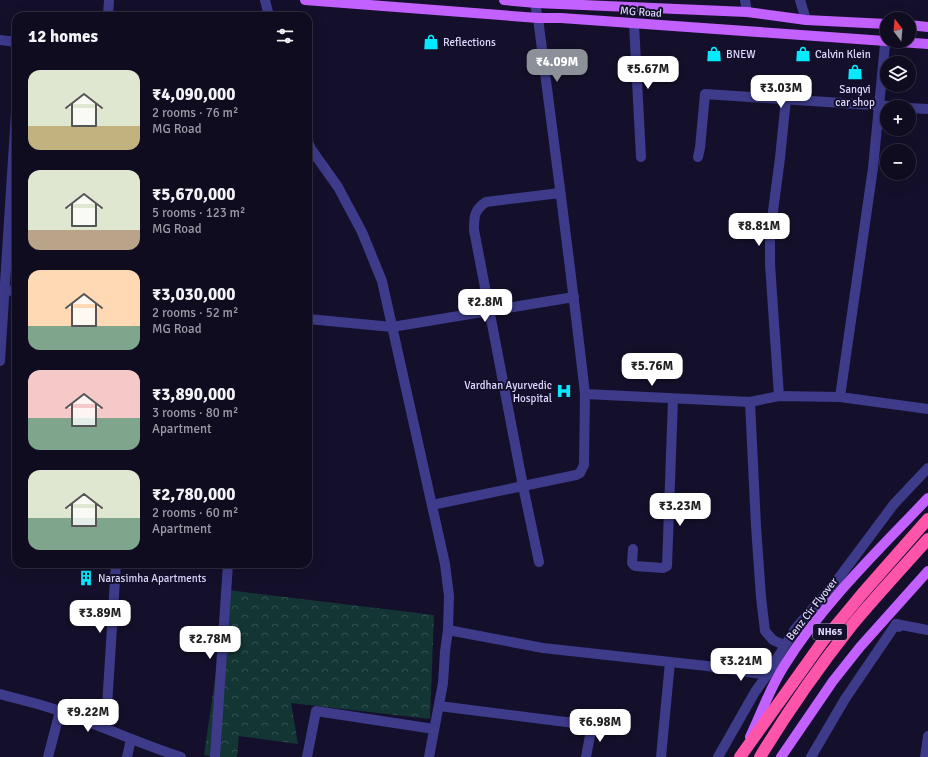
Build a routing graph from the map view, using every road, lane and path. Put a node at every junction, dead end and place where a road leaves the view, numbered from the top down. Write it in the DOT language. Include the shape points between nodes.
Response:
graph roads {
  1 [pos="109,0"];
  2 [pos="265,0"];
  3 [pos="305,0"];
  4 [pos="504,0"];
  5 [pos="745,0"];
  6 [pos="800,0"];
  7 [pos="535,2"];
  8 [pos="612,3"];
  9 [pos="670,5"];
  10 [pos="108,12"];
  11 [pos="268,12"];
  12 [pos="747,12"];
  13 [pos="771,15"];
  14 [pos="538,18"];
  15 [pos="806,20"];
  16 [pos="634,24"];
  17 [pos="880,24"];
  18 [pos="916,25"];
  19 [pos="928,26"];
  20 [pos="770,33"];
  21 [pos="0,40"];
  22 [pos="880,41"];
  23 [pos="12,42"];
  24 [pos="916,43"];
  25 [pos="928,44"];
  26 [pos="883,48"];
  27 [pos="786,99"];
  28 [pos="879,105"];
  29 [pos="916,108"];
  30 [pos="928,109"];
  31 [pos="312,151"];
  32 [pos="698,156"];
  33 [pos="641,157"];
  34 [pos="12,164"];
  35 [pos="560,192"];
  36 [pos="2,290"];
  37 [pos="12,291"];
  38 [pos="574,297"];
  39 [pos="490,311"];
  40 [pos="312,319"];
  41 [pos="392,327"];
  42 [pos="0,361"];
  43 [pos="585,394"];
  44 [pos="779,396"];
  45 [pos="840,396"];
  46 [pos="673,399"];
  47 [pos="750,402"];
  48 [pos="928,409"];
  49 [pos="928,468"];
  50 [pos="523,486"];
  51 [pos="928,498"];
  52 [pos="432,505"];
  53 [pos="928,519"];
  54 [pos="928,539"];
  55 [pos="632,549"];
  56 [pos="539,562"];
  57 [pos="116,568"];
  58 [pos="228,568"];
  59 [pos="928,571"];
  60 [pos="448,630"];
  61 [pos="928,630"];
  62 [pos="784,645"];
  63 [pos="670,662"];
  64 [pos="767,675"];
  65 [pos="0,694"];
  66 [pos="107,706"];
  67 [pos="439,706"];
  68 [pos="60,711"];
  69 [pos="592,725"];
  70 [pos="434,729"];
  71 [pos="622,729"];
  72 [pos="928,736"];
  73 [pos="131,739"];
  74 [pos="168,755"];
  75 [pos="741,755"];
  76 [pos="48,757"];
  77 [pos="127,757"];
  78 [pos="181,757"];
  79 [pos="215,757"];
  80 [pos="308,757"];
  81 [pos="429,757"];
  82 [pos="586,757"];
  83 [pos="661,757"];
  84 [pos="718,757"];
  85 [pos="760,757"];
  86 [pos="781,757"];
  87 [pos="811,757"];
  88 [pos="925,757"];
  1 -- 10 [label="street"];
  2 -- 11 [label="street"];
  3 -- 14 [label="main road, MG Road"];
  4 -- 7 [label="main road, MG Road"];
  5 -- 12 [label="street"];
  6 -- 15 [label="street"];
  7 -- 8 [label="main road, MG Road"];
  7 -- 14 [label="street"];
  8 -- 9 [label="main road, MG Road"];
  9 -- 12 [label="main road, MG Road"];
  12 -- 13 [label="main road, MG Road"];
  13 -- 15 [label="main road, MG Road"];
  13 -- 20 [label="main road"];
  14 -- 16 [label="main road, MG Road"];
  14 -- 35 [label="street"];
  15 -- 17 [label="main road, MG Road"];
  16 -- 20 [label="main road, MG Road"];
  16 -- 33 [label="street"];
  18 -- 19 [label="main road"];
  20 -- 22 [label="main road, MG Road"];
  21 -- 23 [label="street"];
  24 -- 25 [label="main road, MG Road"];
  26 -- 28 [label="street"];
  27 -- 28 [label="street"];
  27 -- 32 [label="street" via="705,94"];
  27 -- 44 [label="street" via="770,234"];
  28 -- 45 [label="street" via="873,168"];
  29 -- 30 [label="street"];
  31 -- 41 [label="street" via="338,187 362,232 382,281"];
  34 -- 36 [label="street"];
  35 -- 38 [label="street"];
  35 -- 39 [label="street" via="486,202 479,208 474,218 474,230"];
  36 -- 37 [label="street"];
  36 -- 42 [label="street"];
  38 -- 39 [label="street"];
  38 -- 43 [label="street"];
  39 -- 41 [label="street"];
  39 -- 50 [label="street"];
  40 -- 41 [label="street"];
  41 -- 52 [label="street"];
  43 -- 46 [label="street"];
  43 -- 50 [label="street" via="583,469 576,475"];
  44 -- 45 [label="street"];
  44 -- 47 [label="street"];
  45 -- 48 [label="street"];
  46 -- 47 [label="street"];
  46 -- 55 [label="street" via="668,566 635,566 632,562"];
  47 -- 62 [label="street" via="756,526 765,631 773,640"];
  49 -- 62 [label="street" via="894,504"];
  50 -- 52 [label="street"];
  50 -- 56 [label="street"];
  51 -- 75 [label="main road, Benz Cir Flyover" via="819,617 784,666"];
  52 -- 60 [label="street" via="445,564 449,596"];
  53 -- 75 [label="highway, NH65" via="823,640"];
  54 -- 85 [label="highway, NH65" via="853,624 798,696"];
  57 -- 66 [label="street"];
  58 -- 79 [label="street"];
  59 -- 86 [label="main road" via="851,658"];
  60 -- 63 [label="street" via="543,648"];
  60 -- 67 [label="street"];
  61 -- 87 [label="street" via="898,625 845,699"];
  62 -- 64 [label="street"];
  63 -- 64 [label="street"];
  63 -- 83 [label="street"];
  64 -- 84 [label="street"];
  65 -- 68 [label="street"];
  67 -- 69 [label="street"];
  67 -- 70 [label="street"];
  68 -- 73 [label="street"];
  68 -- 76 [label="street"];
  69 -- 71 [label="street"];
  69 -- 82 [label="street"];
  70 -- 80 [label="street" via="316,710"];
  70 -- 81 [label="street"];
  72 -- 88 [label="street"];
  73 -- 74 [label="street"];
  73 -- 77 [label="street"];
  74 -- 78 [label="street"];
}
